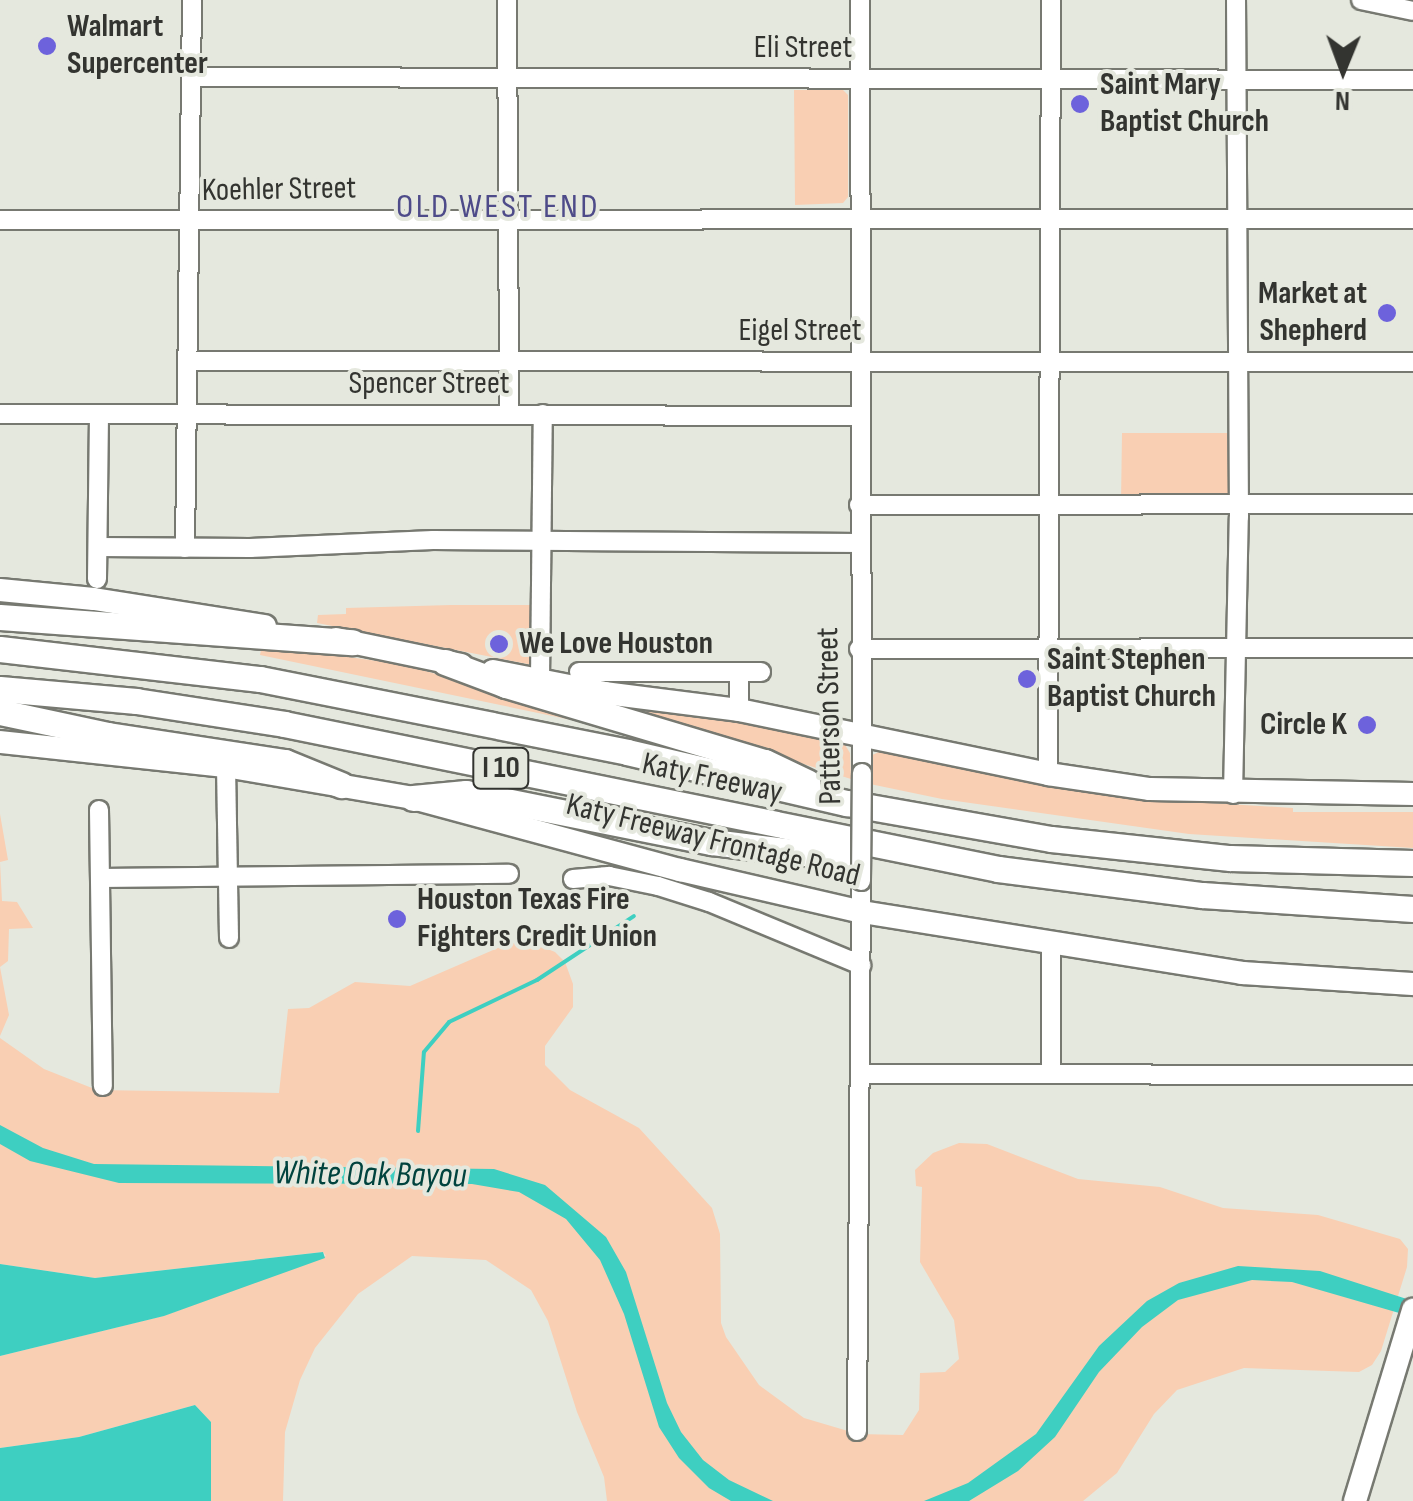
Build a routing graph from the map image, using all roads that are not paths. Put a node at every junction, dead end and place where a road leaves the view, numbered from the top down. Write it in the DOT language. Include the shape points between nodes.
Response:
graph roads {
  1 [pos="192,0"];
  2 [pos="507,0"];
  3 [pos="860,0"];
  4 [pos="1050,0"];
  5 [pos="1236,0"];
  6 [pos="1361,0"];
  7 [pos="1413,10"];
  8 [pos="510,77"];
  9 [pos="192,78"];
  10 [pos="858,79"];
  11 [pos="1049,79"];
  12 [pos="1239,80"];
  13 [pos="1413,80"];
  14 [pos="511,218"];
  15 [pos="859,218"];
  16 [pos="1050,218"];
  17 [pos="1413,219"];
  18 [pos="0,220"];
  19 [pos="1238,220"];
  20 [pos="188,221"];
  21 [pos="187,360"];
  22 [pos="508,360"];
  23 [pos="859,361"];
  24 [pos="1048,361"];
  25 [pos="1238,362"];
  26 [pos="1413,362"];
  27 [pos="0,414"];
  28 [pos="508,414"];
  29 [pos="543,414"];
  30 [pos="99,415"];
  31 [pos="186,415"];
  32 [pos="859,416"];
  33 [pos="1413,504"];
  34 [pos="859,505"];
  35 [pos="1052,505"];
  36 [pos="1239,505"];
  37 [pos="542,541"];
  38 [pos="860,543"];
  39 [pos="98,548"];
  40 [pos="184,548"];
  41 [pos="97,579"];
  42 [pos="0,590"];
  43 [pos="0,617"];
  44 [pos="352,642"];
  45 [pos="1050,647"];
  46 [pos="1238,647"];
  47 [pos="859,648"];
  48 [pos="1413,648"];
  49 [pos="0,649"];
  50 [pos="445,662"];
  51 [pos="579,672"];
  52 [pos="739,672"];
  53 [pos="761,672"];
  54 [pos="540,680"];
  55 [pos="0,689"];
  56 [pos="740,710"];
  57 [pos="0,712"];
  58 [pos="862,738"];
  59 [pos="0,742"];
  60 [pos="226,766"];
  61 [pos="1048,774"];
  62 [pos="341,785"];
  63 [pos="1234,794"];
  64 [pos="1413,794"];
  65 [pos="413,798"];
  66 [pos="847,802"];
  67 [pos="98,810"];
  68 [pos="907,854"];
  69 [pos="1413,863"];
  70 [pos="508,874"];
  71 [pos="100,878"];
  72 [pos="228,878"];
  73 [pos="573,879"];
  74 [pos="1413,909"];
  75 [pos="862,912"];
  76 [pos="228,938"];
  77 [pos="1051,942"];
  78 [pos="861,965"];
  79 [pos="1413,984"];
  80 [pos="860,1074"];
  81 [pos="1050,1074"];
  82 [pos="1413,1075"];
  83 [pos="103,1086"];
  84 [pos="1413,1310"];
  85 [pos="857,1431"];
  86 [pos="1355,1501"];
  1 -- 9 [label="street"];
  2 -- 8 [label="street"];
  3 -- 10 [label="street, Patterson Street"];
  4 -- 11 [label="street"];
  5 -- 12 [label="street"];
  6 -- 7 [label="street"];
  8 -- 9 [label="street, Eli Street"];
  8 -- 10 [label="street, Eli Street"];
  8 -- 14 [label="street"];
  9 -- 20 [label="street"];
  10 -- 11 [label="street, Eli Street"];
  10 -- 15 [label="street, Patterson Street"];
  11 -- 12 [label="street, Eli Street"];
  11 -- 16 [label="street"];
  12 -- 13 [label="street, Eli Street"];
  12 -- 19 [label="street"];
  14 -- 15 [label="street, Koehler Street"];
  14 -- 20 [label="street, Koehler Street"];
  14 -- 22 [label="street"];
  15 -- 16 [label="street, Koehler Street"];
  15 -- 23 [label="street, Patterson Street"];
  16 -- 19 [label="street, Koehler Street"];
  16 -- 24 [label="street"];
  17 -- 19 [label="street, Koehler Street"];
  18 -- 20 [label="street, Koehler Street"];
  19 -- 25 [label="street"];
  20 -- 21 [label="street"];
  21 -- 22 [label="street, Eigel Street"];
  21 -- 31 [label="street"];
  22 -- 23 [label="street, Eigel Street"];
  22 -- 28 [label="street"];
  23 -- 24 [label="street, Eigel Street"];
  23 -- 32 [label="street, Patterson Street"];
  24 -- 25 [label="street, Eigel Street"];
  24 -- 35 [label="street"];
  25 -- 26 [label="street, Eigel Street"];
  25 -- 36 [label="street"];
  27 -- 30 [label="street, Spencer Street"];
  28 -- 29 [label="street, Spencer Street"];
  28 -- 31 [label="street, Spencer Street"];
  29 -- 32 [label="street, Spencer Street"];
  29 -- 37 [label="street"];
  30 -- 31 [label="street, Spencer Street"];
  30 -- 39 [label="street"];
  31 -- 40 [label="street"];
  32 -- 34 [label="street, Patterson Street"];
  33 -- 36 [label="street"];
  34 -- 35 [label="street"];
  34 -- 38 [label="street, Patterson Street"];
  35 -- 36 [label="street"];
  35 -- 45 [label="street"];
  36 -- 46 [label="street"];
  37 -- 38 [label="street"];
  37 -- 40 [label="street"];
  37 -- 54 [label="street"];
  38 -- 47 [label="street, Patterson Street"];
  39 -- 40 [label="street"];
  39 -- 41 [label="street"];
  42 -- 44 [label="main road"];
  43 -- 44 [label="highway"];
  44 -- 50 [label="main road"];
  45 -- 46 [label="street"];
  45 -- 47 [label="street"];
  45 -- 61 [label="street"];
  46 -- 48 [label="street"];
  46 -- 63 [label="street"];
  47 -- 58 [label="street, Patterson Street"];
  49 -- 66 [label="highway, Katy Freeway / I 10" via="260,679"];
  50 -- 54 [label="main road"];
  50 -- 66 [label="highway" via="765,762"];
  51 -- 52 [label="street"];
  52 -- 53 [label="street"];
  52 -- 56 [label="street"];
  54 -- 56 [label="main road"];
  55 -- 68 [label="highway, Katy Freeway / I 10" via="284,724"];
  56 -- 58 [label="main road"];
  57 -- 62 [label="highway" via="284,762"];
  58 -- 61 [label="main road"];
  58 -- 75 [label="street, Patterson Street, bridge"];
  59 -- 60 [label="main road, Katy Freeway Frontage Road"];
  60 -- 62 [label="main road, Katy Freeway Frontage Road"];
  60 -- 72 [label="street"];
  61 -- 63 [label="main road"];
  62 -- 65 [label="main road, Katy Freeway Frontage Road"];
  63 -- 64 [label="main road"];
  65 -- 68 [label="highway" via="466,793 802,854"];
  65 -- 75 [label="main road, Katy Freeway Frontage Road"];
  66 -- 69 [label="highway, Katy Freeway / I 10" via="1050,839 1230,858"];
  67 -- 71 [label="street"];
  68 -- 74 [label="highway, Katy Freeway / I 10" via="1202,895"];
  70 -- 72 [label="street"];
  71 -- 72 [label="street"];
  71 -- 83 [label="street"];
  72 -- 76 [label="street"];
  73 -- 78 [label="street" via="608,876 658,886"];
  75 -- 77 [label="main road, Katy Freeway Frontage Road"];
  75 -- 78 [label="street, Patterson Street"];
  77 -- 79 [label="main road, Katy Freeway Frontage Road" via="1242,973"];
  77 -- 81 [label="street"];
  78 -- 80 [label="street, Patterson Street"];
  80 -- 81 [label="street"];
  80 -- 85 [label="street, Patterson Street"];
  81 -- 82 [label="street"];
  84 -- 86 [label="main road"];
}
